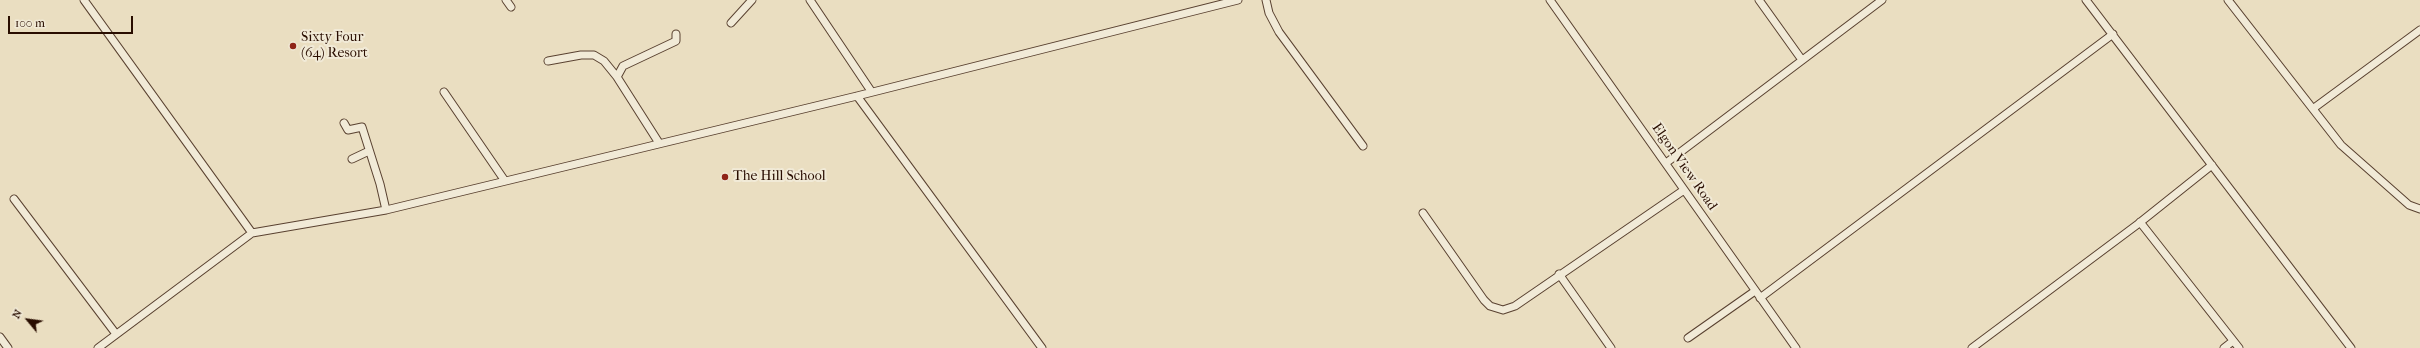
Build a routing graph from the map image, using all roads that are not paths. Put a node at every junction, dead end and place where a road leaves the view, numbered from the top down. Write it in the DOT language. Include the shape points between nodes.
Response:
graph roads {
  1 [pos="84,0"];
  2 [pos="506,0"];
  3 [pos="752,0"];
  4 [pos="810,0"];
  5 [pos="1238,0"];
  6 [pos="1266,0"];
  7 [pos="1550,0"];
  8 [pos="1759,0"];
  9 [pos="1882,0"];
  10 [pos="2086,0"];
  11 [pos="2228,0"];
  12 [pos="511,7"];
  13 [pos="731,24"];
  14 [pos="2420,30"];
  15 [pos="676,34"];
  16 [pos="2113,34"];
  17 [pos="1802,60"];
  18 [pos="548,61"];
  19 [pos="617,77"];
  20 [pos="871,91"];
  21 [pos="444,92"];
  22 [pos="857,96"];
  23 [pos="2314,108"];
  24 [pos="344,123"];
  25 [pos="659,143"];
  26 [pos="1363,146"];
  27 [pos="369,151"];
  28 [pos="352,159"];
  29 [pos="1666,163"];
  30 [pos="2212,165"];
  31 [pos="505,181"];
  32 [pos="1684,190"];
  33 [pos="14,199"];
  34 [pos="2420,209"];
  35 [pos="386,210"];
  36 [pos="1423,213"];
  37 [pos="2140,222"];
  38 [pos="252,233"];
  39 [pos="1559,274"];
  40 [pos="1755,291"];
  41 [pos="1760,298"];
  42 [pos="116,334"];
  43 [pos="0,337"];
  44 [pos="1688,338"];
  45 [pos="2233,341"];
  46 [pos="8,348"];
  47 [pos="98,348"];
  48 [pos="1042,348"];
  49 [pos="1612,348"];
  50 [pos="1796,348"];
  51 [pos="1972,348"];
  52 [pos="2224,348"];
  53 [pos="2239,348"];
  54 [pos="2351,348"];
  1 -- 38 [label="street"];
  2 -- 12 [label="street"];
  3 -- 13 [label="street"];
  4 -- 20 [label="street"];
  5 -- 20 [label="street"];
  6 -- 26 [label="street" via="1269,13 1279,32"];
  7 -- 29 [label="street, Elgon View Road"];
  8 -- 17 [label="street"];
  9 -- 17 [label="street"];
  10 -- 16 [label="street"];
  11 -- 23 [label="street"];
  14 -- 23 [label="street"];
  15 -- 19 [label="street" via="676,41 623,66"];
  16 -- 30 [label="street"];
  16 -- 41 [label="street"];
  17 -- 29 [label="street"];
  18 -- 19 [label="street" via="594,55 604,61"];
  19 -- 25 [label="street"];
  20 -- 22 [label="street"];
  21 -- 31 [label="street"];
  22 -- 25 [label="street"];
  22 -- 48 [label="street"];
  23 -- 34 [label="street" via="2341,145 2409,205"];
  24 -- 27 [label="street" via="348,130 362,128"];
  25 -- 31 [label="street"];
  27 -- 28 [label="street"];
  27 -- 35 [label="street"];
  29 -- 32 [label="street, Elgon View Road"];
  30 -- 37 [label="street"];
  30 -- 54 [label="street"];
  31 -- 35 [label="street"];
  32 -- 39 [label="street"];
  32 -- 40 [label="street, Elgon View Road"];
  33 -- 42 [label="street"];
  35 -- 38 [label="street"];
  36 -- 39 [label="street" via="1490,306 1503,310 1515,306"];
  37 -- 45 [label="street"];
  37 -- 51 [label="street"];
  38 -- 42 [label="street"];
  39 -- 49 [label="street"];
  40 -- 41 [label="street, Elgon View Road"];
  40 -- 44 [label="street"];
  41 -- 50 [label="street, Elgon View Road"];
  42 -- 47 [label="street"];
  43 -- 46 [label="street"];
  45 -- 52 [label="street"];
  45 -- 53 [label="street"];
}
